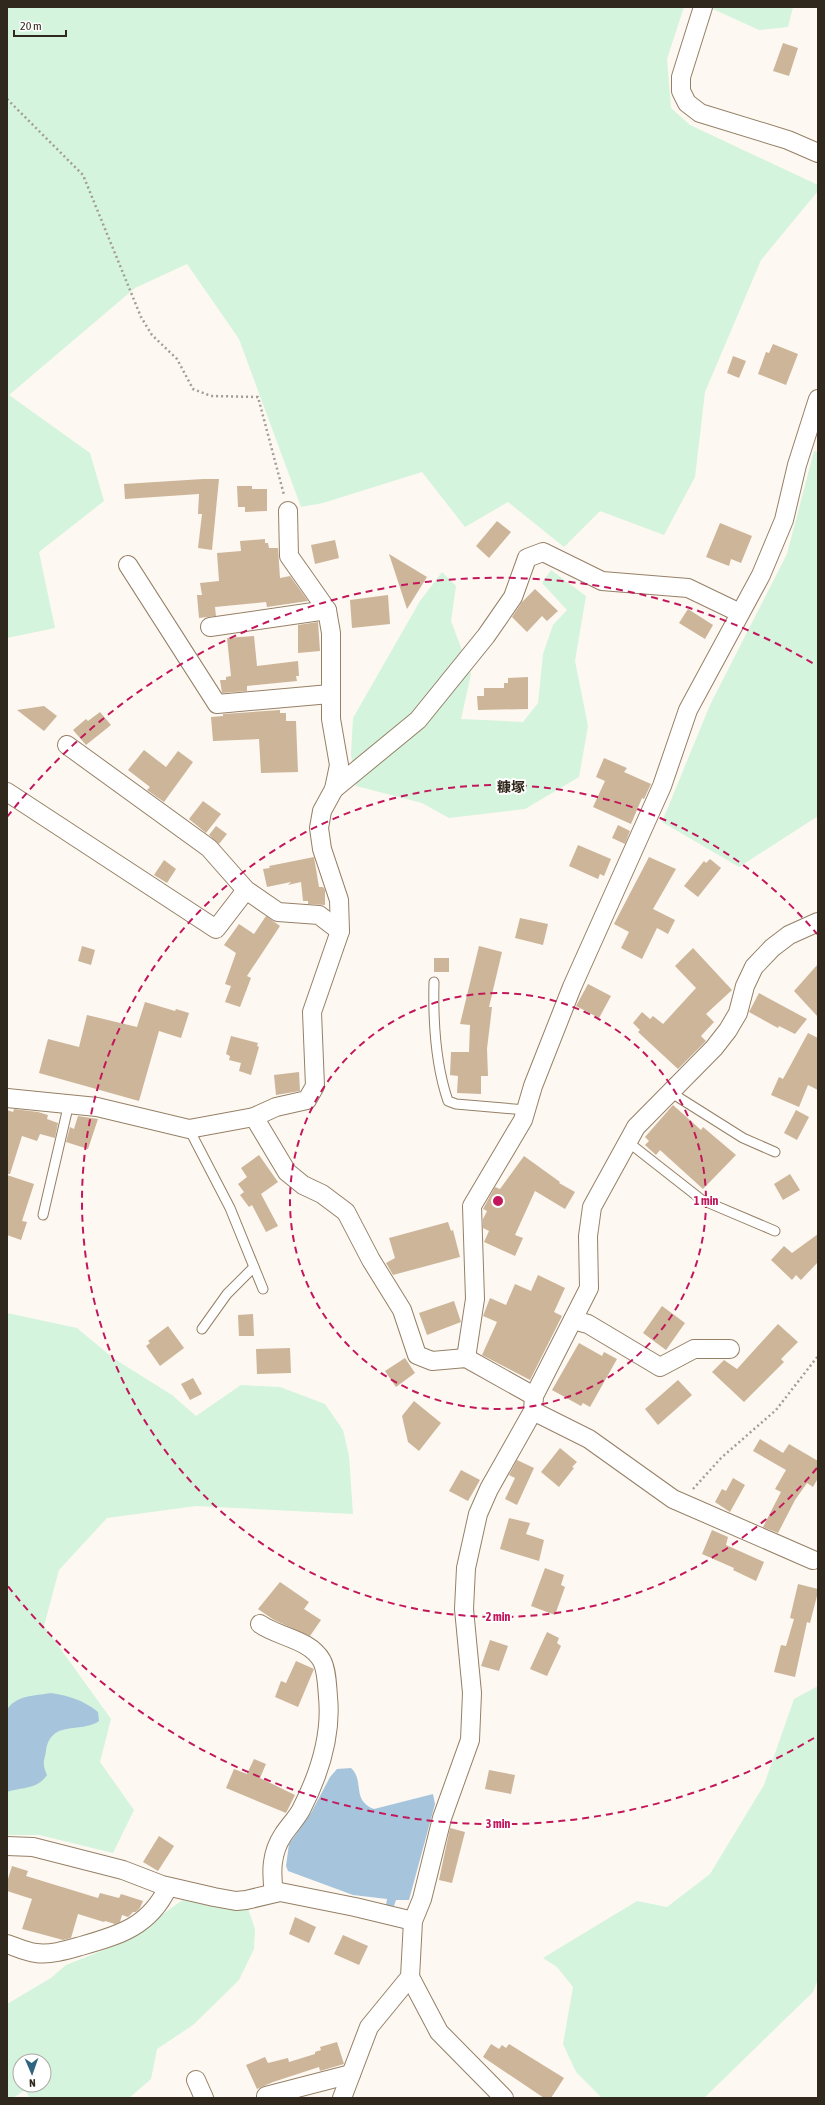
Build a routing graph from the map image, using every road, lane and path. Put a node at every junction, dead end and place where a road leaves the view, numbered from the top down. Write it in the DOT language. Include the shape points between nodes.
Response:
graph roads {
  1 [pos="703,7"];
  2 [pos="7,99"];
  3 [pos="818,153"];
  4 [pos="818,399"];
  5 [pos="288,511"];
  6 [pos="128,565"];
  7 [pos="327,610"];
  8 [pos="740,613"];
  9 [pos="210,627"];
  10 [pos="330,694"];
  11 [pos="67,745"];
  12 [pos="334,789"];
  13 [pos="7,792"];
  14 [pos="246,890"];
  15 [pos="818,922"];
  16 [pos="340,931"];
  17 [pos="434,982"];
  18 [pos="670,1092"];
  19 [pos="7,1098"];
  20 [pos="69,1104"];
  21 [pos="526,1110"];
  22 [pos="254,1117"];
  23 [pos="190,1129"];
  24 [pos="628,1142"];
  25 [pos="776,1152"];
  26 [pos="43,1215"];
  27 [pos="775,1231"];
  28 [pos="254,1267"];
  29 [pos="263,1289"];
  30 [pos="573,1320"];
  31 [pos="202,1329"];
  32 [pos="730,1349"];
  33 [pos="818,1356"];
  34 [pos="466,1358"];
  35 [pos="533,1403"];
  36 [pos="680,1502"];
  37 [pos="813,1560"];
  38 [pos="260,1624"];
  39 [pos="7,1846"];
  40 [pos="168,1887"];
  41 [pos="274,1893"];
  42 [pos="414,1921"];
  43 [pos="7,1944"];
  44 [pos="410,1977"];
  45 [pos="351,2074"];
  46 [pos="196,2080"];
  47 [pos="266,2096"];
  48 [pos="204,2098"];
  49 [pos="342,2098"];
  50 [pos="504,2098"];
  1 -- 3 [label="street" via="681,77 681,91 687,103 700,113 788,140"];
  2 -- 5 [label="path" via="83,175 141,317 152,335 177,360 193,389 211,396 258,397"];
  4 -- 8 [label="street" via="797,465 784,520 761,575"];
  5 -- 7 [label="street" via="289,556"];
  6 -- 10 [label="street" via="217,704"];
  7 -- 9 [label="street"];
  7 -- 10 [label="street" via="331,633"];
  8 -- 12 [label="street" via="688,588 602,581 543,552 527,558 513,597 486,636 418,720"];
  8 -- 21 [label="street" via="688,710 662,786 572,987"];
  10 -- 12 [label="street" via="331,719 339,765"];
  11 -- 14 [label="street" via="209,848"];
  12 -- 16 [label="street" via="322,811 319,828 322,849 339,900"];
  13 -- 14 [label="street" via="216,929"];
  14 -- 16 [label="street" via="278,912 320,915"];
  15 -- 18 [label="street" via="789,935 754,967 744,986 738,1013 728,1030 714,1048"];
  16 -- 22 [label="street" via="312,1012 315,1086 307,1100 276,1107"];
  17 -- 21 [label="lane" via="433,1015 448,1101 456,1104"];
  18 -- 24 [label="street" via="636,1127"];
  18 -- 25 [label="lane" via="743,1138"];
  19 -- 20 [label="street"];
  20 -- 23 [label="street" via="97,1107"];
  20 -- 26 [label="lane"];
  21 -- 34 [label="street" via="523,1120 472,1206 476,1299"];
  22 -- 23 [label="street"];
  22 -- 34 [label="street" via="287,1172 346,1212 371,1260 402,1310 417,1355 432,1361"];
  23 -- 28 [label="lane" via="230,1208"];
  24 -- 27 [label="lane" via="702,1200"];
  24 -- 30 [label="street" via="592,1207 588,1236 588,1288"];
  28 -- 29 [label="lane"];
  28 -- 31 [label="lane" via="227,1294"];
  30 -- 32 [label="street" via="588,1324 660,1367 694,1349"];
  30 -- 35 [label="street"];
  33 -- 36 [label="path" via="776,1410 721,1458"];
  34 -- 35 [label="street"];
  35 -- 36 [label="street"];
  35 -- 42 [label="street" via="478,1514 466,1568 464,1609 472,1693 470,1740 442,1818"];
  36 -- 37 [label="street"];
  38 -- 41 [label="street" via="309,1647 322,1661 329,1704 327,1739 315,1780 300,1812 282,1836 274,1854 271,1874"];
  39 -- 40 [label="street" via="33,1847 124,1870"];
  40 -- 41 [label="street" via="236,1901"];
  40 -- 43 [label="street" via="162,1900 137,1926 115,1937 50,1954 35,1953"];
  41 -- 42 [label="street" via="295,1894"];
  42 -- 44 [label="street"];
  44 -- 45 [label="street" via="369,2027"];
  44 -- 50 [label="street" via="439,2032"];
  45 -- 47 [label="street"];
  45 -- 49 [label="street"];
  46 -- 48 [label="street"];
}
